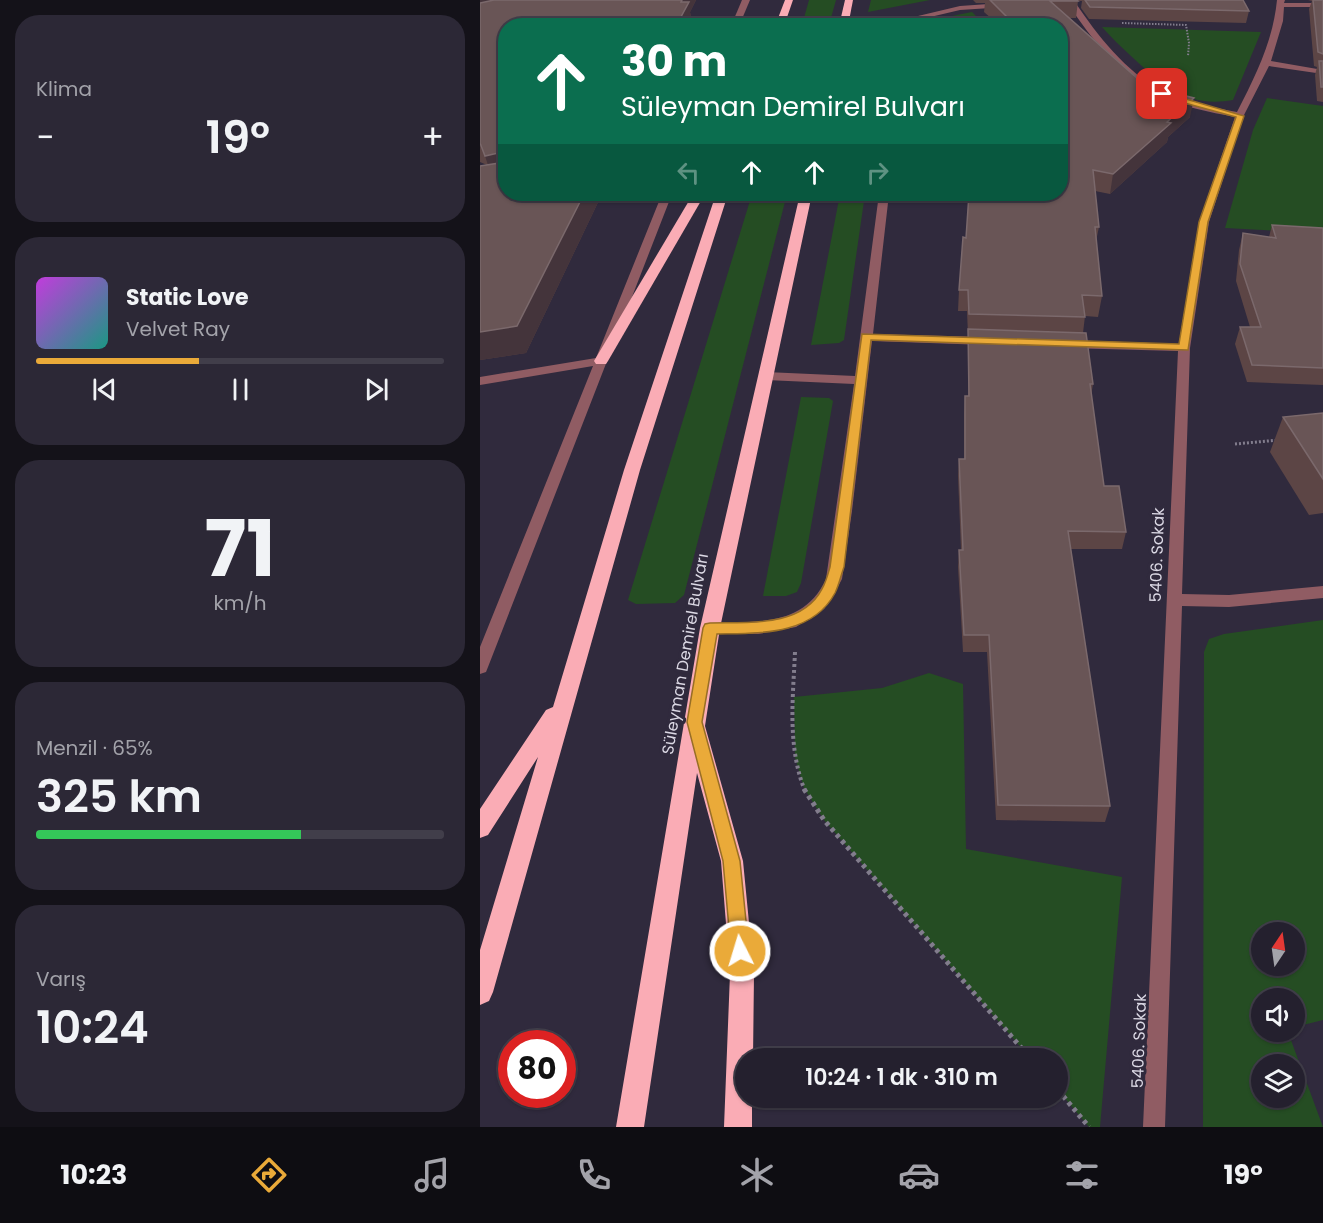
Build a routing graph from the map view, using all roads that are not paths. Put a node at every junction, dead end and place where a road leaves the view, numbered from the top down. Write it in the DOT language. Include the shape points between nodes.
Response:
graph roads {
  1 [pos="746,0"];
  2 [pos="789,0"];
  3 [pos="849,0"];
  4 [pos="1281,3"];
  5 [pos="960,4"];
  6 [pos="1062,4"];
  7 [pos="1072,4"];
  8 [pos="1082,4"];
  9 [pos="1009,5"];
  10 [pos="1323,5"];
  11 [pos="738,18"];
  12 [pos="782,18"];
  13 [pos="845,18"];
  14 [pos="908,18"];
  15 [pos="1266,63"];
  16 [pos="1323,72"];
  17 [pos="1240,116"];
  18 [pos="664,201"];
  19 [pos="695,201"];
  20 [pos="720,201"];
  21 [pos="804,201"];
  22 [pos="883,201"];
  23 [pos="866,336"];
  24 [pos="993,341"];
  25 [pos="1053,343"];
  26 [pos="1184,348"];
  27 [pos="601,361"];
  28 [pos="766,376"];
  29 [pos="861,380"];
  30 [pos="480,381"];
  31 [pos="1323,592"];
  32 [pos="1173,599"];
  33 [pos="710,628"];
  34 [pos="480,667"];
  35 [pos="564,699"];
  36 [pos="694,722"];
  37 [pos="480,828"];
  38 [pos="480,992"];
  39 [pos="630,1127"];
  40 [pos="738,1127"];
  41 [pos="1154,1127"];
  1 -- 11 [label="street"];
  2 -- 12 [label="highway"];
  3 -- 13 [label="highway"];
  4 -- 10 [label="street"];
  4 -- 15 [label="street, 5406. Sokak"];
  5 -- 9 [label="street"];
  5 -- 14 [label="street"];
  6 -- 7 [label="street"];
  7 -- 8 [label="street"];
  7 -- 17 [label="street" via="1085,25 1145,85 1162,94"];
  15 -- 16 [label="street"];
  15 -- 17 [label="street, 5406. Sokak"];
  17 -- 26 [label="street, 5406. Sokak" via="1203,222"];
  18 -- 27 [label="street"];
  19 -- 27 [label="highway"];
  20 -- 35 [label="highway" via="632,470"];
  21 -- 28 [label="highway, Süleyman Demirel Bulvarı"];
  22 -- 23 [label="street"];
  23 -- 24 [label="street"];
  23 -- 29 [label="street"];
  25 -- 26 [label="street"];
  26 -- 32 [label="street, 5406. Sokak"];
  27 -- 30 [label="street"];
  27 -- 34 [label="street"];
  28 -- 29 [label="street"];
  28 -- 33 [label="highway, Süleyman Demirel Bulvarı"];
  29 -- 33 [label="street" via="834,579 828,592 796,621 758,628"];
  31 -- 32 [label="street" via="1235,603"];
  32 -- 41 [label="street, 5406. Sokak"];
  33 -- 36 [label="highway, Süleyman Demirel Bulvarı"];
  35 -- 37 [label="highway"];
  35 -- 38 [label="highway"];
  36 -- 39 [label="highway, Süleyman Demirel Bulvarı"];
  36 -- 40 [label="highway" via="732,861 742,974"];
}
